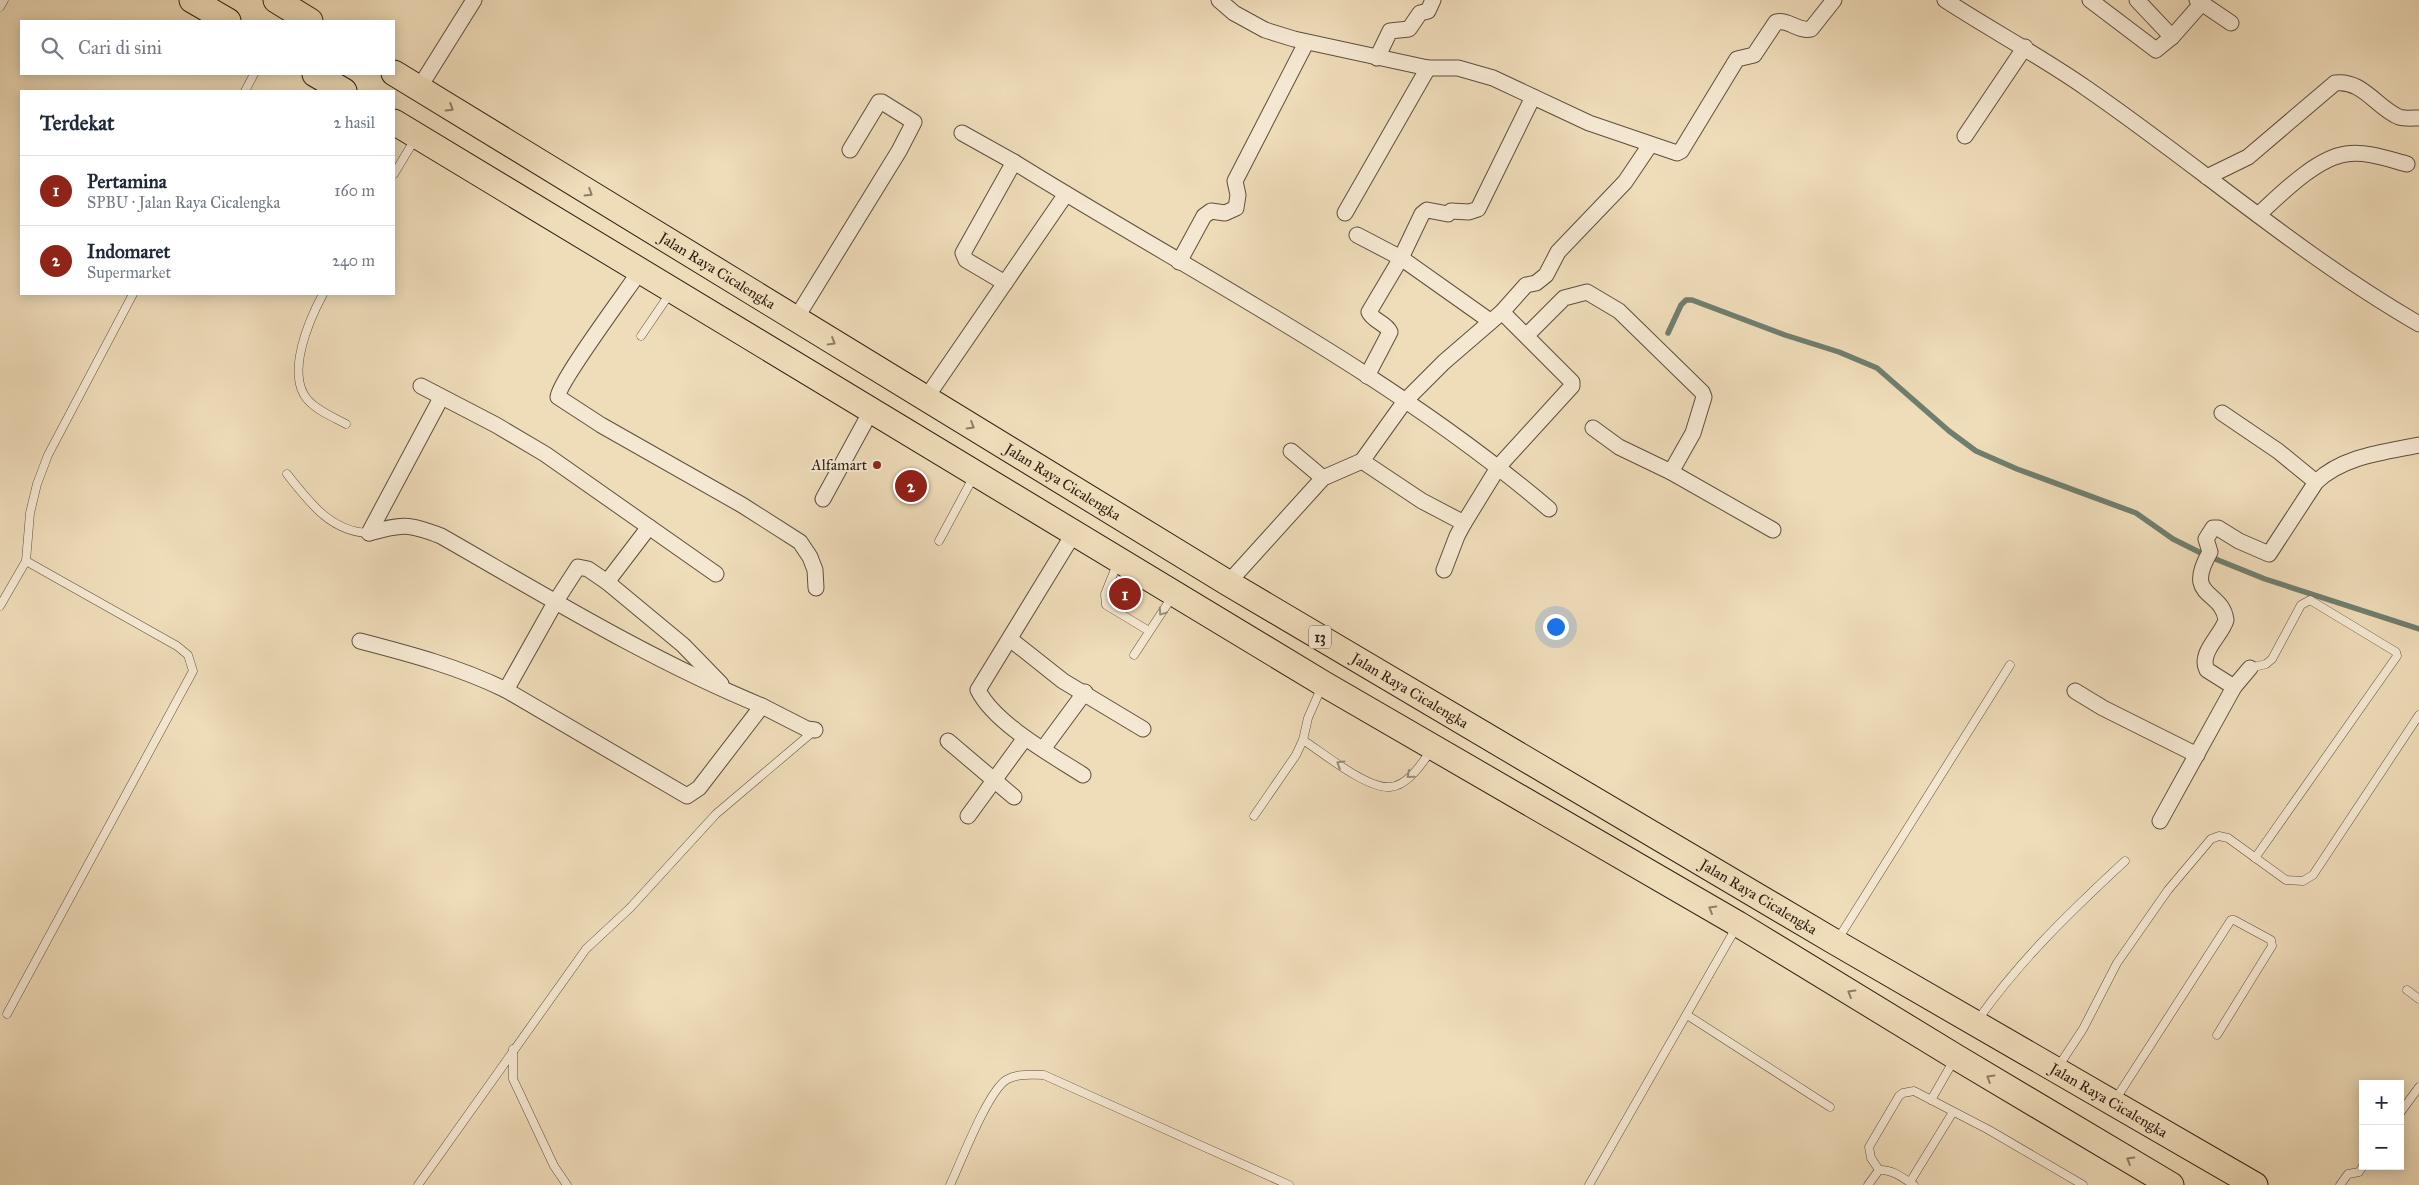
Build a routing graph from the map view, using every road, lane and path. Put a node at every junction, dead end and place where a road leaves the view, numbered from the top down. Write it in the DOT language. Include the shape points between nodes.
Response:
graph roads {
  1 [pos="4,0"];
  2 [pos="192,0"];
  3 [pos="276,0"];
  4 [pos="474,0"];
  5 [pos="1219,0"];
  6 [pos="1433,0"];
  7 [pos="1834,0"];
  8 [pos="1945,0"];
  9 [pos="2090,0"];
  10 [pos="2136,0"];
  11 [pos="2200,2"];
  12 [pos="1967,6"];
  13 [pos="0,7"];
  14 [pos="226,20"];
  15 [pos="308,20"];
  16 [pos="2231,23"];
  17 [pos="2172,37"];
  18 [pos="1306,43"];
  19 [pos="2025,47"];
  20 [pos="1377,58"];
  21 [pos="1428,68"];
  22 [pos="395,74"];
  23 [pos="253,75"];
  24 [pos="317,75"];
  25 [pos="419,88"];
  26 [pos="246,90"];
  27 [pos="342,90"];
  28 [pos="1533,97"];
  29 [pos="2419,118"];
  30 [pos="395,123"];
  31 [pos="962,134"];
  32 [pos="417,136"];
  33 [pos="1965,136"];
  34 [pos="1650,145"];
  35 [pos="850,150"];
  36 [pos="1014,162"];
  37 [pos="2407,164"];
  38 [pos="395,172"];
  39 [pos="2207,178"];
  40 [pos="1066,194"];
  41 [pos="1345,213"];
  42 [pos="2258,215"];
  43 [pos="1357,235"];
  44 [pos="1400,258"];
  45 [pos="1179,262"];
  46 [pos="640,271"];
  47 [pos="1005,283"];
  48 [pos="672,291"];
  49 [pos="132,295"];
  50 [pos="323,295"];
  51 [pos="1496,317"];
  52 [pos="795,320"];
  53 [pos="2419,324"];
  54 [pos="1527,335"];
  55 [pos="642,336"];
  56 [pos="1367,376"];
  57 [pos="422,386"];
  58 [pos="441,398"];
  59 [pos="926,398"];
  60 [pos="1405,401"];
  61 [pos="871,411"];
  62 [pos="2222,413"];
  63 [pos="346,424"];
  64 [pos="1593,428"];
  65 [pos="2419,445"];
  66 [pos="1291,451"];
  67 [pos="1362,461"];
  68 [pos="1499,466"];
  69 [pos="1671,472"];
  70 [pos="287,474"];
  71 [pos="975,474"];
  72 [pos="1323,478"];
  73 [pos="2316,482"];
  74 [pos="823,499"];
  75 [pos="1549,509"];
  76 [pos="1464,523"];
  77 [pos="649,527"];
  78 [pos="1773,530"];
  79 [pos="1074,533"];
  80 [pos="369,534"];
  81 [pos="940,541"];
  82 [pos="1118,560"];
  83 [pos="26,562"];
  84 [pos="1444,570"];
  85 [pos="716,574"];
  86 [pos="607,582"];
  87 [pos="1228,583"];
  88 [pos="816,588"];
  89 [pos="1174,593"];
  90 [pos="556,602"];
  91 [pos="0,606"];
  92 [pos="1149,631"];
  93 [pos="1010,639"];
  94 [pos="360,641"];
  95 [pos="1134,655"];
  96 [pos="2010,665"];
  97 [pos="2250,668"];
  98 [pos="1324,684"];
  99 [pos="2234,686"];
  100 [pos="506,690"];
  101 [pos="2075,691"];
  102 [pos="1085,692"];
  103 [pos="729,693"];
  104 [pos="762,706"];
  105 [pos="2419,715"];
  106 [pos="1143,729"];
  107 [pos="816,730"];
  108 [pos="1025,738"];
  109 [pos="1303,740"];
  110 [pos="948,741"];
  111 [pos="1043,749"];
  112 [pos="1432,749"];
  113 [pos="2197,755"];
  114 [pos="1083,775"];
  115 [pos="995,781"];
  116 [pos="1014,797"];
  117 [pos="968,816"];
  118 [pos="1254,816"];
  119 [pos="2160,821"];
  120 [pos="2254,858"];
  121 [pos="2125,861"];
  122 [pos="1738,924"];
  123 [pos="1835,942"];
  124 [pos="2407,990"];
  125 [pos="2419,998"];
  126 [pos="7,1014"];
  127 [pos="1687,1015"];
  128 [pos="1976,1022"];
  129 [pos="2217,1035"];
  130 [pos="513,1049"];
  131 [pos="1956,1058"];
  132 [pos="2057,1069"];
  133 [pos="2419,1087"];
  134 [pos="1932,1100"];
  135 [pos="2113,1102"];
  136 [pos="1830,1107"];
  137 [pos="2404,1108"];
  138 [pos="1953,1112"];
  139 [pos="1878,1170"];
  140 [pos="2360,1170"];
  141 [pos="1912,1184"];
  142 [pos="418,1185"];
  143 [pos="567,1185"];
  144 [pos="950,1185"];
  145 [pos="1289,1185"];
  146 [pos="1589,1185"];
  147 [pos="1868,1185"];
  148 [pos="2083,1185"];
  149 [pos="2172,1185"];
  150 [pos="2255,1185"];
  151 [pos="2340,1185"];
  1 -- 13 [label="lane"];
  2 -- 14 [label="highway"];
  3 -- 15 [label="highway"];
  4 -- 25 [label="street"];
  5 -- 18 [label="street" via="1234,13 1265,30"];
  6 -- 20 [label="street" via="1428,11 1420,14 1409,29 1390,31"];
  7 -- 34 [label="street" via="1812,29 1776,22 1754,54 1737,59 1681,151 1677,153"];
  8 -- 12 [label="street"];
  9 -- 17 [label="street" via="2155,50"];
  10 -- 17 [label="street"];
  11 -- 16 [label="street"];
  11 -- 17 [label="street"];
  12 -- 19 [label="street"];
  18 -- 20 [label="street"];
  18 -- 45 [label="street" via="1235,182 1236,208 1225,214 1211,211 1204,216"];
  19 -- 33 [label="street"];
  19 -- 39 [label="street" via="2087,88"];
  20 -- 21 [label="street"];
  21 -- 28 [label="street" via="1458,68 1493,78"];
  21 -- 41 [label="street"];
  22 -- 25 [label="highway, Jalan Raya Cicalengka / 13"];
  23 -- 26 [label="lane"];
  24 -- 27 [label="highway"];
  25 -- 52 [label="highway, Jalan Raya Cicalengka / 13, one-way"];
  28 -- 34 [label="street" via="1571,116"];
  28 -- 44 [label="street" via="1478,209 1448,214 1426,210"];
  29 -- 39 [label="street" via="2399,117 2364,91 2349,84 2335,83 2248,157"];
  30 -- 32 [label="highway"];
  31 -- 36 [label="street"];
  32 -- 38 [label="lane"];
  32 -- 46 [label="highway"];
  34 -- 51 [label="street" via="1626,182 1558,252 1546,275 1536,284 1526,285"];
  35 -- 52 [label="street" via="879,102 914,122"];
  36 -- 40 [label="street"];
  36 -- 47 [label="street" via="964,253 966,260"];
  37 -- 42 [label="street" via="2346,154 2310,170"];
  39 -- 42 [label="street"];
  40 -- 45 [label="street"];
  40 -- 47 [label="street"];
  42 -- 53 [label="street" via="2379,301"];
  43 -- 44 [label="street"];
  44 -- 51 [label="street"];
  44 -- 56 [label="street" via="1369,312 1390,332"];
  45 -- 56 [label="street"];
  46 -- 48 [label="highway"];
  46 -- 88 [label="street" via="569,374 558,397 800,542 815,570"];
  47 -- 59 [label="street"];
  48 -- 55 [label="lane"];
  48 -- 61 [label="highway"];
  49 -- 83 [label="lane" via="48,455 30,513"];
  50 -- 63 [label="lane" via="305,334 298,384 307,400"];
  51 -- 54 [label="street"];
  51 -- 60 [label="street"];
  52 -- 59 [label="highway, Jalan Raya Cicalengka / 13, one-way"];
  54 -- 68 [label="street" via="1572,382 1572,386"];
  54 -- 69 [label="street" via="1564,298 1587,292 1619,311 1651,340 1704,397 1694,433"];
  56 -- 60 [label="street"];
  57 -- 58 [label="street"];
  58 -- 77 [label="street" via="545,454"];
  58 -- 80 [label="street"];
  59 -- 87 [label="highway, Jalan Raya Cicalengka / 13, one-way"];
  60 -- 67 [label="street"];
  60 -- 68 [label="street"];
  61 -- 71 [label="highway"];
  61 -- 74 [label="street"];
  62 -- 73 [label="street" via="2278,451"];
  64 -- 69 [label="street" via="1619,447"];
  65 -- 73 [label="street" via="2348,462 2330,470"];
  66 -- 72 [label="street"];
  67 -- 72 [label="street"];
  67 -- 76 [label="street" via="1415,497"];
  68 -- 75 [label="street"];
  68 -- 76 [label="street"];
  69 -- 78 [label="street"];
  70 -- 80 [label="lane" via="329,519 354,533"];
  71 -- 79 [label="highway"];
  71 -- 81 [label="lane"];
  72 -- 87 [label="street"];
  73 -- 99 [label="street" via="2269,554 2263,554 2216,527 2206,541 2207,557 2200,574 2203,588 2226,620 2206,657 2205,666"];
  76 -- 84 [label="street"];
  77 -- 85 [label="street"];
  77 -- 86 [label="street"];
  79 -- 82 [label="highway"];
  79 -- 93 [label="street"];
  80 -- 90 [label="street" via="400,525 424,529"];
  82 -- 89 [label="highway"];
  82 -- 92 [label="lane" via="1105,594 1106,605"];
  83 -- 91 [label="lane"];
  83 -- 126 [label="lane" via="176,646 188,655 193,671"];
  86 -- 90 [label="street" via="588,568 578,567"];
  86 -- 103 [label="street" via="683,645"];
  87 -- 123 [label="highway, Jalan Raya Cicalengka / 13"];
  89 -- 92 [label="lane, one-way"];
  89 -- 98 [label="highway"];
  90 -- 100 [label="street"];
  90 -- 103 [label="street" via="636,647"];
  92 -- 95 [label="lane"];
  93 -- 102 [label="street" via="1063,681"];
  93 -- 108 [label="street" via="978,690 986,703"];
  94 -- 100 [label="street" via="442,664"];
  96 -- 123 [label="lane"];
  97 -- 99 [label="street"];
  97 -- 120 [label="lane" via="2272,659 2301,605 2310,600 2396,652 2397,656"];
  98 -- 109 [label="lane" via="1308,718"];
  98 -- 112 [label="highway"];
  99 -- 113 [label="street"];
  100 -- 104 [label="street" via="687,796 699,788"];
  101 -- 113 [label="street"];
  102 -- 106 [label="street"];
  102 -- 111 [label="street"];
  103 -- 104 [label="street"];
  104 -- 107 [label="street" via="807,730"];
  105 -- 120 [label="lane" via="2313,875 2303,881 2286,880"];
  107 -- 130 [label="lane" via="716,814 630,908 586,949"];
  108 -- 111 [label="street"];
  108 -- 115 [label="street"];
  112 -- 109 [label="lane, one-way" via="1419,767 1400,784 1390,787 1360,776"];
  109 -- 118 [label="lane" via="1296,756"];
  110 -- 115 [label="street"];
  111 -- 114 [label="street"];
  122 -- 112 [label="highway, one-way"];
  113 -- 119 [label="street"];
  115 -- 116 [label="street"];
  115 -- 117 [label="street"];
  120 -- 132 [label="lane" via="2228,838 2219,836 2211,839 2168,890 2117,963 2083,1029"];
  121 -- 128 [label="lane" via="2061,920 2002,986"];
  122 -- 127 [label="lane"];
  131 -- 122 [label="highway, one-way"];
  123 -- 128 [label="highway, Jalan Raya Cicalengka / 13"];
  124 -- 125 [label="lane"];
  127 -- 136 [label="lane"];
  127 -- 146 [label="lane"];
  128 -- 132 [label="highway, Jalan Raya Cicalengka / 13"];
  129 -- 135 [label="lane" via="2272,946 2271,940 2234,920"];
  130 -- 142 [label="lane"];
  130 -- 143 [label="lane" via="513,1079 554,1166"];
  131 -- 134 [label="lane"];
  149 -- 131 [label="highway, one-way"];
  132 -- 135 [label="highway, Jalan Raya Cicalengka / 13"];
  133 -- 137 [label="lane"];
  134 -- 138 [label="lane"];
  134 -- 139 [label="lane" via="1914,1091 1899,1096 1869,1147"];
  135 -- 150 [label="highway, Jalan Raya Cicalengka / 13"];
  138 -- 141 [label="lane"];
  138 -- 148 [label="lane"];
  139 -- 141 [label="lane" via="1891,1171"];
  139 -- 147 [label="lane"];
  140 -- 151 [label="lane" via="2348,1174"];
  144 -- 145 [label="lane" via="992,1095 1006,1081 1020,1075 1044,1075"];
}
